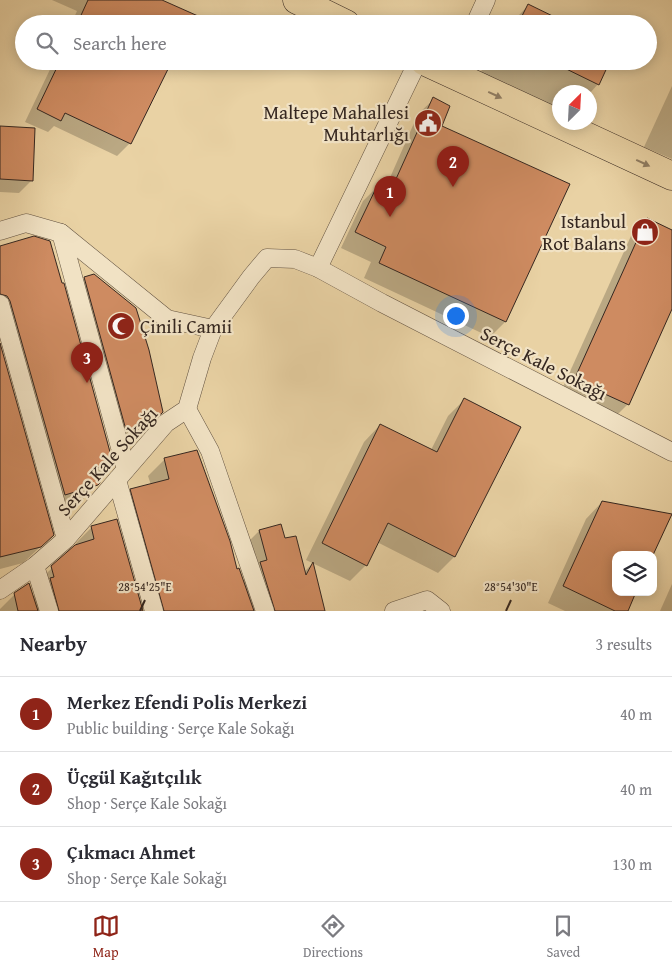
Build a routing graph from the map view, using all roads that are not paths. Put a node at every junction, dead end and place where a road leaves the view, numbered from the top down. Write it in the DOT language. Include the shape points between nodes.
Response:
graph roads {
  1 [pos="296,0"];
  2 [pos="486,0"];
  3 [pos="327,15"];
  4 [pos="479,15"];
  5 [pos="414,70"];
  6 [pos="458,70"];
  7 [pos="672,176"];
  8 [pos="0,231"];
  9 [pos="61,233"];
  10 [pos="318,268"];
  11 [pos="0,304"];
  12 [pos="213,329"];
  13 [pos="187,409"];
  14 [pos="672,452"];
  15 [pos="122,475"];
  16 [pos="66,539"];
  17 [pos="35,566"];
  18 [pos="1,587"];
  19 [pos="49,611"];
  20 [pos="154,611"];
  21 [pos="265,611"];
  22 [pos="394,611"];
  23 [pos="441,611"];
  1 -- 3 [label="main road"];
  2 -- 4 [label="street"];
  5 -- 10 [label="street"];
  6 -- 7 [label="main road, one-way"];
  8 -- 9 [label="street" via="26,223"];
  9 -- 12 [label="street" via="167,319"];
  9 -- 15 [label="street"];
  10 -- 12 [label="street, Serçe Kale Sokağı" via="295,259 268,258"];
  10 -- 14 [label="street, Serçe Kale Sokağı"];
  11 -- 16 [label="street"];
  12 -- 13 [label="street, Serçe Kale Sokağı"];
  13 -- 15 [label="street, Serçe Kale Sokağı" via="166,423"];
  13 -- 21 [label="street" via="210,451"];
  15 -- 16 [label="street, Serçe Kale Sokağı"];
  15 -- 20 [label="street"];
  16 -- 17 [label="street, Serçe Kale Sokağı"];
  17 -- 18 [label="street, Serçe Kale Sokağı"];
  17 -- 19 [label="street"];
  22 -- 23 [label="street" via="427,600"];
}
